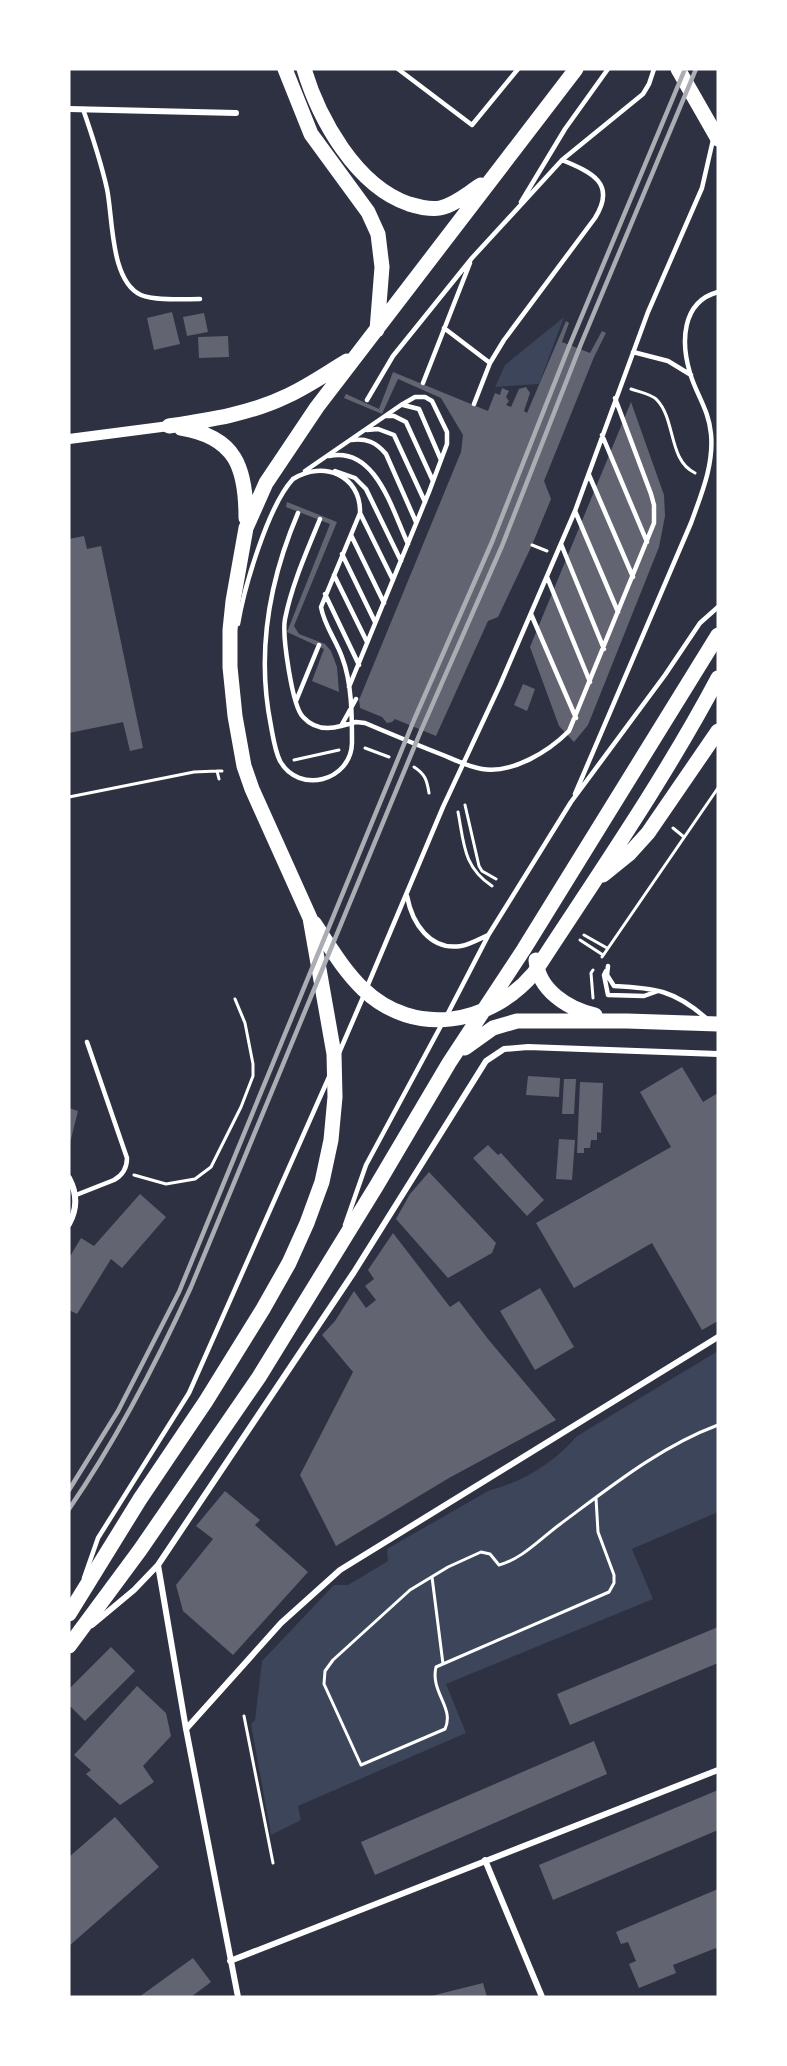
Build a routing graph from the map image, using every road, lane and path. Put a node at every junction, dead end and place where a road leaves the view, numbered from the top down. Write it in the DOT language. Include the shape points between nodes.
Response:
graph roads {
  1 [pos="285,69"];
  2 [pos="304,69"];
  3 [pos="398,69"];
  4 [pos="518,69"];
  5 [pos="576,69"];
  6 [pos="608,69"];
  7 [pos="654,69"];
  8 [pos="678,69"];
  9 [pos="69,109"];
  10 [pos="83,109"];
  11 [pos="236,113"];
  12 [pos="716,135"];
  13 [pos="562,160"];
  14 [pos="491,179"];
  15 [pos="515,212"];
  16 [pos="472,258"];
  17 [pos="718,292"];
  18 [pos="200,299"];
  19 [pos="444,328"];
  20 [pos="377,330"];
  21 [pos="633,352"];
  22 [pos="354,356"];
  23 [pos="490,363"];
  24 [pos="691,375"];
  25 [pos="423,384"];
  26 [pos="620,384"];
  27 [pos="615,398"];
  28 [pos="367,400"];
  29 [pos="474,404"];
  30 [pos="401,405"];
  31 [pos="384,416"];
  32 [pos="170,426"];
  33 [pos="365,430"];
  34 [pos="602,435"];
  35 [pos="69,439"];
  36 [pos="351,440"];
  37 [pos="325,457"];
  38 [pos="441,460"];
  39 [pos="321,470"];
  40 [pos="588,474"];
  41 [pos="697,474"];
  42 [pos="293,479"];
  43 [pos="433,481"];
  44 [pos="425,502"];
  45 [pos="575,511"];
  46 [pos="298,513"];
  47 [pos="360,513"];
  48 [pos="320,519"];
  49 [pos="416,522"];
  50 [pos="246,528"];
  51 [pos="351,534"];
  52 [pos="647,542"];
  53 [pos="408,544"];
  54 [pos="561,544"];
  55 [pos="342,554"];
  56 [pos="401,561"];
  57 [pos="333,574"];
  58 [pos="547,577"];
  59 [pos="633,577"];
  60 [pos="393,580"];
  61 [pos="325,594"];
  62 [pos="384,603"];
  63 [pos="718,607"];
  64 [pos="618,612"];
  65 [pos="531,614"];
  66 [pos="375,622"];
  67 [pos="718,635"];
  68 [pos="367,642"];
  69 [pos="319,645"];
  70 [pos="604,649"];
  71 [pos="359,665"];
  72 [pos="230,667"];
  73 [pos="718,678"];
  74 [pos="590,682"];
  75 [pos="349,687"];
  76 [pos="356,699"];
  77 [pos="296,702"];
  78 [pos="576,718"];
  79 [pos="341,726"];
  80 [pos="718,731"];
  81 [pos="365,748"];
  82 [pos="340,749"];
  83 [pos="389,757"];
  84 [pos="294,760"];
  85 [pos="464,764"];
  86 [pos="414,767"];
  87 [pos="217,771"];
  88 [pos="222,771"];
  89 [pos="219,779"];
  90 [pos="718,788"];
  91 [pos="429,793"];
  92 [pos="69,796"];
  93 [pos="572,802"];
  94 [pos="465,805"];
  95 [pos="458,812"];
  96 [pos="496,879"];
  97 [pos="591,884"];
  98 [pos="492,885"];
  99 [pos="407,894"];
  100 [pos="546,915"];
  101 [pos="310,918"];
  102 [pos="489,934"];
  103 [pos="584,935"];
  104 [pos="580,940"];
  105 [pos="607,948"];
  106 [pos="603,955"];
  107 [pos="658,991"];
  108 [pos="235,999"];
  109 [pos="593,999"];
  110 [pos="627,1021"];
  111 [pos="716,1024"];
  112 [pos="87,1042"];
  113 [pos="718,1054"];
  114 [pos="449,1063"];
  115 [pos="123,1172"];
  116 [pos="69,1178"];
  117 [pos="76,1195"];
  118 [pos="69,1224"];
  119 [pos="335,1252"];
  120 [pos="718,1337"];
  121 [pos="718,1425"];
  122 [pos="596,1498"];
  123 [pos="158,1564"];
  124 [pos="432,1577"];
  125 [pos="80,1595"];
  126 [pos="69,1614"];
  127 [pos="71,1643"];
  128 [pos="443,1664"];
  129 [pos="244,1716"];
  130 [pos="186,1729"];
  131 [pos="718,1770"];
  132 [pos="485,1860"];
  133 [pos="273,1863"];
  134 [pos="230,1960"];
  135 [pos="238,1997"];
  136 [pos="542,1997"];
  1 -- 20 [label="main road" via="311,134 364,206 378,234 382,267"];
  2 -- 14 [label="main road" via="319,109 342,147 366,176 395,198 419,207 439,208"];
  3 -- 4 [label="lane" via="472,125"];
  5 -- 14 [label="main road"];
  6 -- 15 [label="lane" via="565,129"];
  7 -- 13 [label="lane" via="643,94"];
  8 -- 12 [label="main road"];
  9 -- 10 [label="street"];
  10 -- 11 [label="street"];
  10 -- 18 [label="lane" via="107,190 117,258 129,286 141,296"];
  12 -- 21 [label="lane" via="702,188"];
  13 -- 15 [label="lane"];
  13 -- 23 [label="lane" via="594,175 604,191 602,206"];
  14 -- 20 [label="main road"];
  15 -- 16 [label="lane"];
  16 -- 19 [label="lane"];
  16 -- 28 [label="lane" via="393,356"];
  17 -- 24 [label="lane" via="700,300 688,318 685,339"];
  19 -- 23 [label="lane"];
  19 -- 25 [label="lane"];
  20 -- 22 [label="main road"];
  21 -- 24 [label="lane" via="668,361"];
  21 -- 26 [label="lane"];
  22 -- 32 [label="main road" via="274,402 236,414"];
  22 -- 50 [label="main road" via="272,474"];
  23 -- 29 [label="lane"];
  24 -- 93 [label="lane" via="706,409 711,433 706,478 691,523"];
  26 -- 27 [label="lane"];
  26 -- 41 [label="path" via="656,399 682,462"];
  27 -- 34 [label="lane"];
  27 -- 52 [label="lane" via="654,505"];
  30 -- 31 [label="lane"];
  30 -- 38 [label="lane" via="418,409"];
  30 -- 38 [label="lane" via="415,397 432,401 447,432"];
  31 -- 33 [label="lane"];
  31 -- 43 [label="lane" via="399,418 408,425"];
  32 -- 35 [label="street"];
  32 -- 50 [label="main road" via="212,437 234,455 243,479"];
  33 -- 36 [label="lane"];
  33 -- 44 [label="lane" via="378,429 394,435"];
  34 -- 40 [label="lane"];
  34 -- 52 [label="lane"];
  36 -- 37 [label="lane"];
  36 -- 49 [label="lane" via="371,441 386,454"];
  37 -- 42 [label="lane"];
  37 -- 53 [label="lane" via="348,456 376,476"];
  38 -- 43 [label="lane"];
  39 -- 42 [label="lane"];
  39 -- 47 [label="lane" via="336,473 352,485 359,497"];
  39 -- 56 [label="lane" via="347,474 361,483"];
  40 -- 45 [label="lane"];
  40 -- 59 [label="lane"];
  42 -- 72 [label="lane" via="267,527 252,567"];
  43 -- 44 [label="lane"];
  44 -- 49 [label="lane"];
  45 -- 54 [label="lane"];
  45 -- 64 [label="lane"];
  46 -- 75 [label="lane" via="272,589 265,644 270,718 280,761 295,776 318,781 332,777 345,764 352,742"];
  47 -- 51 [label="lane"];
  47 -- 60 [label="lane"];
  48 -- 77 [label="lane" via="300,569 284,627"];
  49 -- 53 [label="lane"];
  50 -- 72 [label="main road" via="233,601"];
  51 -- 55 [label="lane"];
  51 -- 62 [label="lane"];
  52 -- 59 [label="lane"];
  53 -- 56 [label="lane"];
  54 -- 58 [label="lane"];
  54 -- 70 [label="lane"];
  55 -- 57 [label="lane"];
  55 -- 66 [label="lane"];
  56 -- 60 [label="lane"];
  57 -- 61 [label="lane"];
  57 -- 68 [label="lane"];
  58 -- 65 [label="lane"];
  58 -- 74 [label="lane"];
  59 -- 64 [label="lane"];
  60 -- 62 [label="lane"];
  61 -- 71 [label="lane"];
  61 -- 75 [label="lane" via="322,611 343,659"];
  62 -- 66 [label="lane"];
  63 -- 93 [label="lane" via="700,623"];
  64 -- 70 [label="lane"];
  65 -- 78 [label="lane"];
  65 -- 85 [label="lane"];
  66 -- 68 [label="lane"];
  67 -- 100 [label="main road"];
  68 -- 71 [label="lane"];
  69 -- 77 [label="lane"];
  70 -- 74 [label="lane"];
  71 -- 75 [label="lane"];
  72 -- 101 [label="main road" via="244,766"];
  73 -- 97 [label="main road" via="696,720"];
  74 -- 78 [label="lane"];
  76 -- 79 [label="lane"];
  77 -- 79 [label="lane" via="301,716 313,725"];
  78 -- 85 [label="lane" via="563,737 522,763 490,770"];
  79 -- 85 [label="lane" via="365,723"];
  80 -- 97 [label="main road" via="639,844"];
  81 -- 83 [label="path"];
  82 -- 84 [label="path"];
  85 -- 99 [label="lane"];
  86 -- 91 [label="path" via="423,772"];
  87 -- 88 [label="path"];
  87 -- 89 [label="path"];
  87 -- 92 [label="path"];
  90 -- 105 [label="path"];
  93 -- 102 [label="lane"];
  94 -- 96 [label="path" via="479,867"];
  95 -- 98 [label="path" via="469,862"];
  97 -- 101 [label="main road" via="525,984 492,1008 454,1019 422,1018 380,1002 352,976"];
  99 -- 102 [label="lane" via="414,921 434,940 460,946"];
  99 -- 125 [label="lane" via="189,1393 98,1538"];
  100 -- 110 [label="main road" via="535,954 538,972 548,988 572,1009"];
  100 -- 114 [label="main road"];
  101 -- 125 [label="main road" via="334,1054 335,1097 322,1182 289,1263 263,1309"];
  102 -- 119 [label="lane" via="366,1165"];
  103 -- 105 [label="path"];
  104 -- 106 [label="path"];
  105 -- 106 [label="path"];
  106 -- 109 [label="path" via="591,973"];
  107 -- 107 [label="lane" via="614,986 607,975 608,966 604,975 609,994 644,996"];
  107 -- 111 [label="lane" via="693,1006"];
  108 -- 115 [label="path" via="245,1023 253,1076 212,1167 195,1179 166,1184"];
  110 -- 111 [label="main road"];
  110 -- 114 [label="main road" via="509,1023 483,1033"];
  112 -- 115 [label="lane" via="127,1158"];
  113 -- 123 [label="street" via="528,1047 498,1052 486,1061 354,1272"];
  114 -- 119 [label="main road"];
  115 -- 117 [label="lane" via="114,1180"];
  116 -- 117 [label="street"];
  117 -- 118 [label="street" via="75,1212"];
  119 -- 127 [label="main road" via="259,1377"];
  120 -- 130 [label="street" via="340,1570 281,1623"];
  121 -- 122 [label="path" via="651,1459"];
  122 -- 124 [label="path" via="512,1562 499,1565 490,1554 481,1552"];
  122 -- 128 [label="path" via="598,1532 614,1575 609,1592"];
  123 -- 127 [label="street" via="134,1590"];
  123 -- 130 [label="street"];
  124 -- 128 [label="path"];
  124 -- 128 [label="path" via="410,1590 325,1671 324,1684 361,1764 445,1729 447,1710 434,1679 436,1667"];
  125 -- 126 [label="main road"];
  129 -- 133 [label="path"];
  130 -- 134 [label="street"];
  131 -- 132 [label="street"];
  132 -- 134 [label="street"];
  132 -- 136 [label="street"];
  134 -- 135 [label="street"];
}
